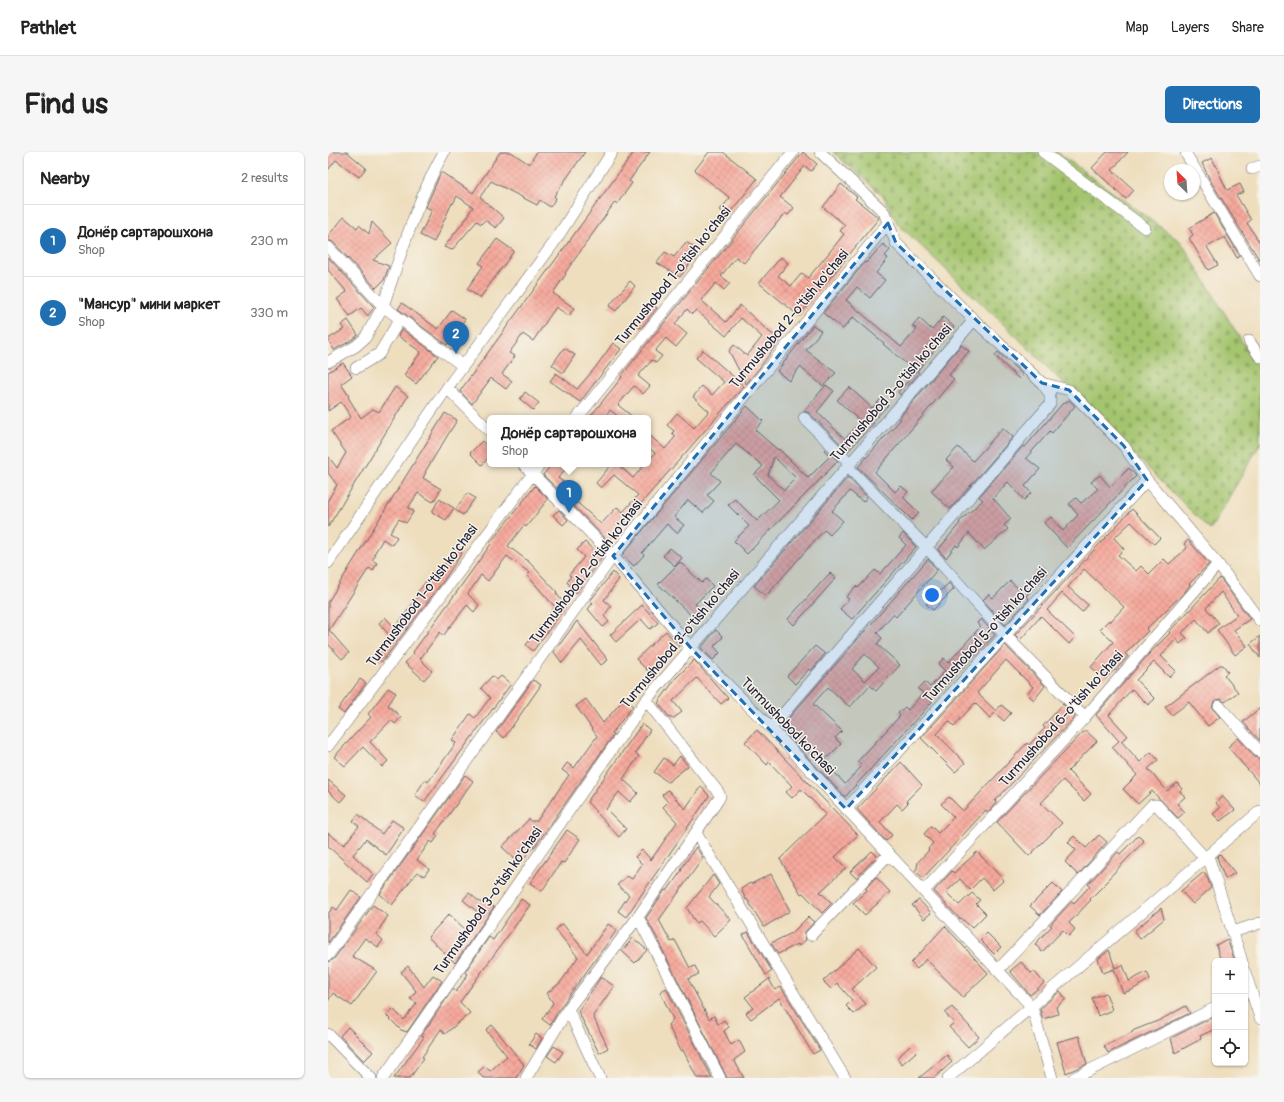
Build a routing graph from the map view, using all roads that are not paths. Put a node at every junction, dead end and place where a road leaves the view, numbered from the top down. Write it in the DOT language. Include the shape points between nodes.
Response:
graph roads {
  1 [pos="444,152"];
  2 [pos="612,152"];
  3 [pos="793,152"];
  4 [pos="820,152"];
  5 [pos="1042,152"];
  6 [pos="1186,154"];
  7 [pos="888,223"];
  8 [pos="1145,228"];
  9 [pos="328,247"];
  10 [pos="1260,276"];
  11 [pos="383,306"];
  12 [pos="400,319"];
  13 [pos="974,320"];
  14 [pos="1249,341"];
  15 [pos="1260,357"];
  16 [pos="328,362"];
  17 [pos="463,366"];
  18 [pos="356,368"];
  19 [pos="1042,383"];
  20 [pos="447,388"];
  21 [pos="579,415"];
  22 [pos="804,418"];
  23 [pos="487,428"];
  24 [pos="849,464"];
  25 [pos="526,467"];
  26 [pos="538,467"];
  27 [pos="533,473"];
  28 [pos="1147,480"];
  29 [pos="927,548"];
  30 [pos="613,556"];
  31 [pos="328,563"];
  32 [pos="1218,564"];
  33 [pos="1260,621"];
  34 [pos="1005,635"];
  35 [pos="690,647"];
  36 [pos="646,700"];
  37 [pos="1219,706"];
  38 [pos="1085,717"];
  39 [pos="770,728"];
  40 [pos="328,746"];
  41 [pos="1260,752"];
  42 [pos="846,809"];
  43 [pos="1260,811"];
  44 [pos="696,833"];
  45 [pos="888,854"];
  46 [pos="1206,857"];
  47 [pos="924,892"];
  48 [pos="638,917"];
  49 [pos="1260,923"];
  50 [pos="1233,932"];
  51 [pos="811,935"];
  52 [pos="328,955"];
  53 [pos="1241,958"];
  54 [pos="998,970"];
  55 [pos="1248,992"];
  56 [pos="1032,1007"];
  57 [pos="568,1009"];
  58 [pos="1212,1009"];
  59 [pos="1260,1018"];
  60 [pos="328,1034"];
  61 [pos="371,1078"];
  62 [pos="383,1078"];
  63 [pos="526,1078"];
  64 [pos="600,1078"];
  65 [pos="720,1078"];
  66 [pos="845,1078"];
  67 [pos="948,1078"];
  68 [pos="1052,1078"];
  69 [pos="1074,1078"];
  1 -- 11 [label="street" via="416,212"];
  2 -- 17 [label="street" via="553,244"];
  3 -- 21 [label="street, Turmushobod 1-o'tish ko'chasi"];
  4 -- 7 [label="street" via="884,212"];
  5 -- 8 [label="street"];
  6 -- 10 [label="street"];
  7 -- 13 [label="street" via="896,243"];
  7 -- 30 [label="street, Turmushobod 2-o'tish ko'chasi"];
  9 -- 11 [label="street"];
  11 -- 12 [label="street"];
  11 -- 16 [label="street" via="365,338"];
  12 -- 17 [label="street"];
  12 -- 18 [label="street" via="379,354"];
  13 -- 19 [label="street"];
  13 -- 24 [label="street, Turmushobod 3-o'tish ko'chasi"];
  14 -- 15 [label="street"];
  17 -- 20 [label="street"];
  19 -- 28 [label="street" via="1069,390 1124,446"];
  19 -- 29 [label="street" via="1050,394 1050,404"];
  20 -- 23 [label="street"];
  20 -- 31 [label="street"];
  22 -- 24 [label="street"];
  24 -- 29 [label="street"];
  24 -- 35 [label="street, Turmushobod 3-o'tish ko'chasi"];
  25 -- 27 [label="street, Turmushobod ko'chasi"];
  26 -- 27 [label="street, Turmushobod 1-o'tish ko'chasi"];
  27 -- 30 [label="street, Turmushobod ko'chasi"];
  27 -- 40 [label="street, Turmushobod 1-o'tish ko'chasi"];
  28 -- 32 [label="street"];
  28 -- 34 [label="street, Turmushobod 5-o'tish ko'chasi"];
  29 -- 34 [label="street"];
  29 -- 39 [label="street"];
  30 -- 35 [label="street, Turmushobod ko'chasi"];
  30 -- 52 [label="street, Turmushobod 2-o'tish ko'chasi"];
  32 -- 33 [label="street"];
  32 -- 38 [label="street, Turmushobod 6-o'tish ko'chasi"];
  34 -- 38 [label="street"];
  34 -- 42 [label="street, Turmushobod 5-o'tish ko'chasi"];
  35 -- 36 [label="street, Turmushobod 3-o'tish ko'chasi"];
  35 -- 39 [label="street, Turmushobod ko'chasi"];
  36 -- 44 [label="street" via="720,796"];
  36 -- 62 [label="street, Turmushobod 3-o'tish ko'chasi"];
  37 -- 41 [label="street"];
  38 -- 47 [label="street, Turmushobod 6-o'tish ko'chasi"];
  39 -- 42 [label="street, Turmushobod ko'chasi"];
  42 -- 45 [label="street, Turmushobod ko'chasi"];
  43 -- 46 [label="street"];
  44 -- 48 [label="street"];
  44 -- 66 [label="street"];
  45 -- 47 [label="street, Turmushobod ko'chasi"];
  45 -- 51 [label="street"];
  46 -- 50 [label="street"];
  46 -- 54 [label="street" via="1157,805 1152,805"];
  46 -- 56 [label="street"];
  47 -- 54 [label="street, Turmushobod ko'chasi"];
  48 -- 57 [label="street"];
  48 -- 65 [label="street"];
  49 -- 50 [label="street"];
  50 -- 53 [label="street"];
  54 -- 56 [label="street, Turmushobod ko'chasi"];
  55 -- 59 [label="street"];
  56 -- 67 [label="street"];
  56 -- 68 [label="street"];
  57 -- 63 [label="street"];
  57 -- 64 [label="street"];
  58 -- 69 [label="street"];
  60 -- 61 [label="street"];
}
